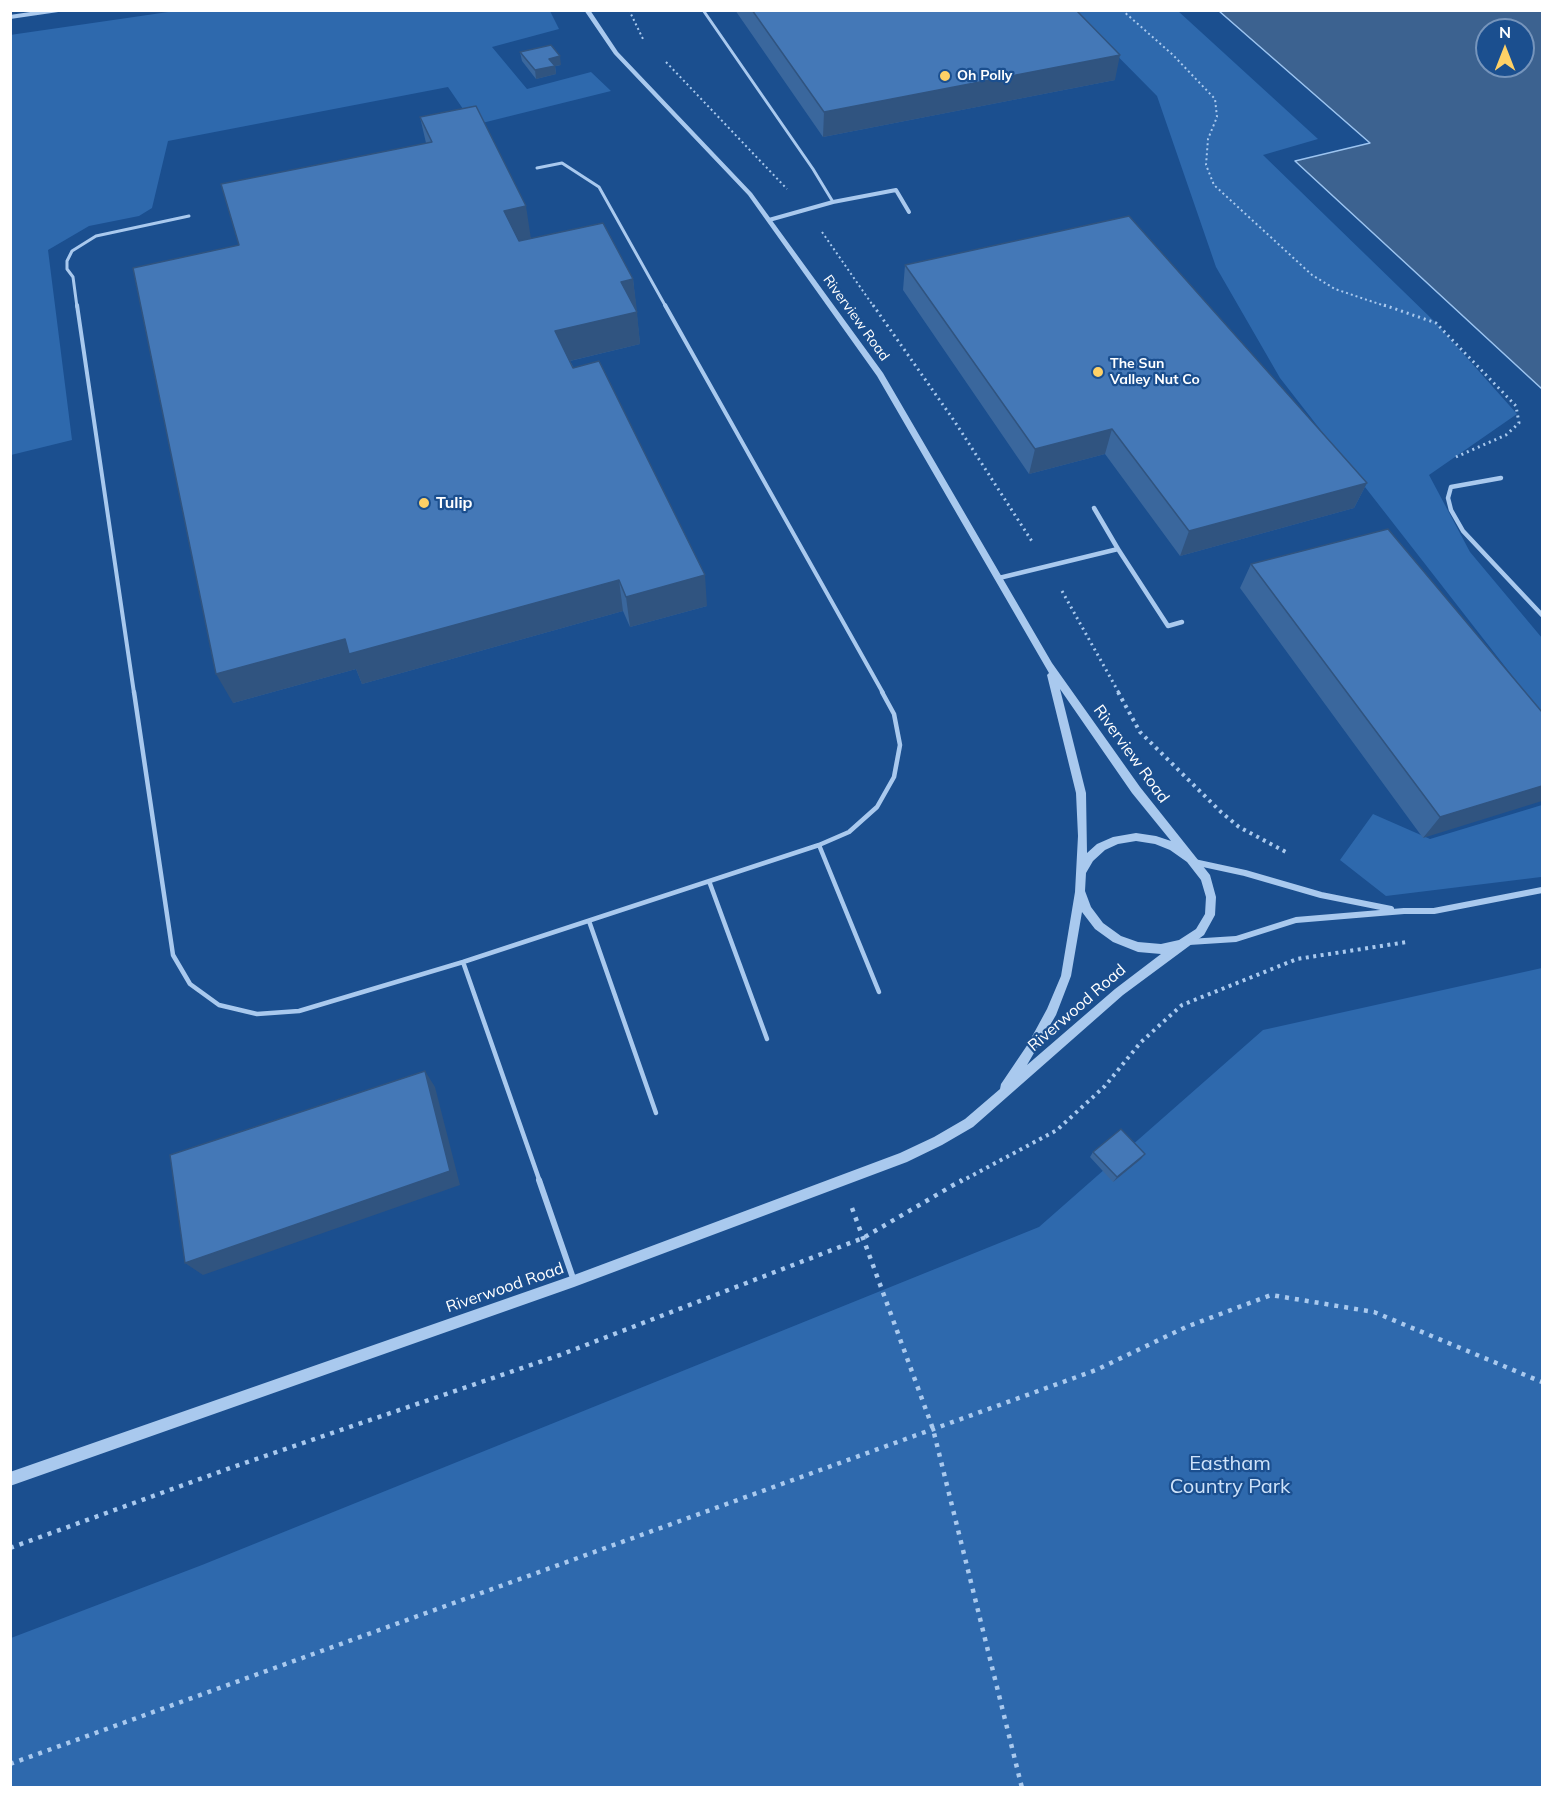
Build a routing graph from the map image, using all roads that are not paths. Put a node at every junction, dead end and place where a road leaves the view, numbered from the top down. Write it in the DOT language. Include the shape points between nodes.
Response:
graph roads {
  1 [pos="58,10"];
  2 [pos="587,10"];
  3 [pos="703,10"];
  4 [pos="594,15"];
  5 [pos="10,17"];
  6 [pos="537,168"];
  7 [pos="833,202"];
  8 [pos="909,212"];
  9 [pos="189,216"];
  10 [pos="768,220"];
  11 [pos="1501,478"];
  12 [pos="1094,508"];
  13 [pos="1118,549"];
  14 [pos="999,578"];
  15 [pos="1542,615"];
  16 [pos="1182,622"];
  17 [pos="1049,666"];
  18 [pos="819,846"];
  19 [pos="1192,860"];
  20 [pos="1081,873"];
  21 [pos="709,881"];
  22 [pos="1542,890"];
  23 [pos="1080,891"];
  24 [pos="1404,911"];
  25 [pos="589,921"];
  26 [pos="1183,943"];
  27 [pos="463,962"];
  28 [pos="879,992"];
  29 [pos="767,1039"];
  30 [pos="997,1101"];
  31 [pos="656,1113"];
  32 [pos="574,1281"];
  33 [pos="10,1479"];
  1 -- 5 [label="street"];
  2 -- 4 [label="street, Riverview Road"];
  3 -- 7 [label="lane"];
  4 -- 10 [label="street, Riverview Road" via="616,54 750,194"];
  6 -- 18 [label="lane" via="562,163 599,187 894,714 900,746 894,777 877,807 849,832"];
  7 -- 8 [label="street" via="896,190"];
  7 -- 10 [label="street"];
  9 -- 27 [label="lane" via="96,236 72,251 67,261 67,270 73,277 173,955 190,984 199,991 219,1005 257,1014 299,1011"];
  10 -- 14 [label="street, Riverview Road" via="880,375"];
  11 -- 15 [label="street" via="1452,488 1448,498 1451,510 1463,531"];
  12 -- 13 [label="street"];
  13 -- 14 [label="street"];
  13 -- 16 [label="street" via="1168,626"];
  14 -- 17 [label="street, Riverview Road"];
  17 -- 19 [label="street, Riverview Road" via="1136,790"];
  17 -- 20 [label="street, Riverview Road" via="1081,793"];
  18 -- 21 [label="lane"];
  18 -- 28 [label="lane"];
  19 -- 20 [label="street" via="1174,847 1136,837 1101,847"];
  19 -- 24 [label="street" via="1321,895"];
  19 -- 26 [label="street" via="1206,878 1210,915 1200,932"];
  20 -- 23 [label="street"];
  21 -- 25 [label="lane"];
  21 -- 29 [label="lane"];
  22 -- 24 [label="street" via="1434,911"];
  23 -- 26 [label="street" via="1092,918 1117,939 1138,947 1161,949"];
  23 -- 30 [label="street, Riverwood Road" via="1065,976 1052,1011"];
  24 -- 26 [label="street" via="1315,917 1280,923 1236,939"];
  25 -- 27 [label="lane"];
  25 -- 31 [label="lane"];
  26 -- 30 [label="street, Riverwood Road" via="1119,992"];
  27 -- 32 [label="lane"];
  30 -- 32 [label="street, Riverwood Road" via="938,1141"];
  32 -- 33 [label="street, Riverwood Road"];
}
